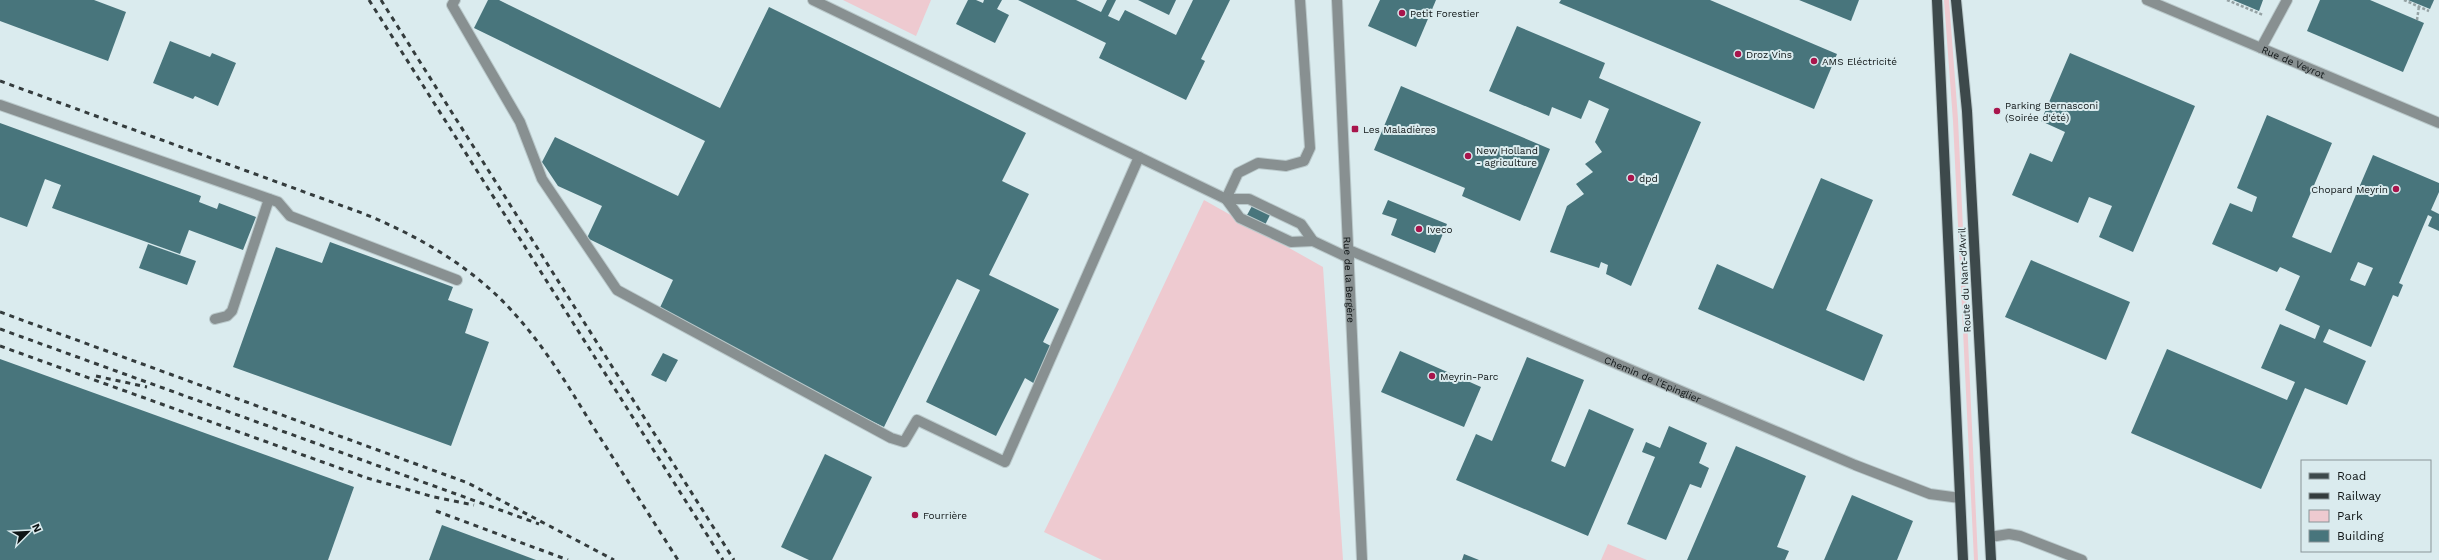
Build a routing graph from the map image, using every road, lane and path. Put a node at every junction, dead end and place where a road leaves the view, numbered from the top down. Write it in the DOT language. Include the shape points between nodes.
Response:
graph roads {
  1 [pos="455,0"];
  2 [pos="813,0"];
  3 [pos="1300,0"];
  4 [pos="1337,0"];
  5 [pos="1937,0"];
  6 [pos="1956,0"];
  7 [pos="2147,0"];
  8 [pos="2227,0"];
  9 [pos="2287,0"];
  10 [pos="2404,0"];
  11 [pos="2419,6"];
  12 [pos="2429,11"];
  13 [pos="2417,20"];
  14 [pos="2276,21"];
  15 [pos="2261,48"];
  16 [pos="0,105"];
  17 [pos="2439,123"];
  18 [pos="1139,157"];
  19 [pos="269,199"];
  20 [pos="1226,199"];
  21 [pos="1313,241"];
  22 [pos="1349,254"];
  23 [pos="457,280"];
  24 [pos="215,319"];
  25 [pos="1960,498"];
  26 [pos="1990,537"];
  27 [pos="1362,560"];
  28 [pos="1963,560"];
  29 [pos="1991,560"];
  30 [pos="2082,560"];
  1 -- 18 [label="street" via="452,5 520,122 542,179 617,290 891,438 904,442 917,420 1005,462"];
  2 -- 18 [label="street"];
  3 -- 20 [label="street" via="1310,148 1304,161 1286,166 1258,163 1238,173"];
  4 -- 22 [label="street, Rue de la Bergère"];
  5 -- 25 [label="main road, Route du Nant-d'Avril"];
  6 -- 26 [label="main road, Route du Nant-d'Avril" via="1967,111"];
  7 -- 15 [label="street, Rue de Veyrot"];
  8 -- 14 [label="path"];
  9 -- 14 [label="street"];
  10 -- 11 [label="path"];
  11 -- 12 [label="path"];
  11 -- 13 [label="path"];
  14 -- 15 [label="street"];
  15 -- 17 [label="street, Rue de Veyrot"];
  16 -- 19 [label="street"];
  18 -- 20 [label="street"];
  19 -- 23 [label="street" via="278,202 290,216"];
  19 -- 24 [label="street" via="232,311 227,316"];
  20 -- 21 [label="street" via="1249,199 1301,224"];
  20 -- 21 [label="street" via="1240,218 1291,242"];
  21 -- 22 [label="street, Chemin de l'Epinglier"];
  22 -- 25 [label="street, Chemin de l'Epinglier" via="1855,465 1930,494"];
  22 -- 27 [label="street, Rue de la Bergère"];
  25 -- 28 [label="main road, Route du Nant-d'Avril"];
  26 -- 29 [label="main road, Route du Nant-d'Avril"];
  26 -- 30 [label="street" via="2009,534 2020,536"];
}
